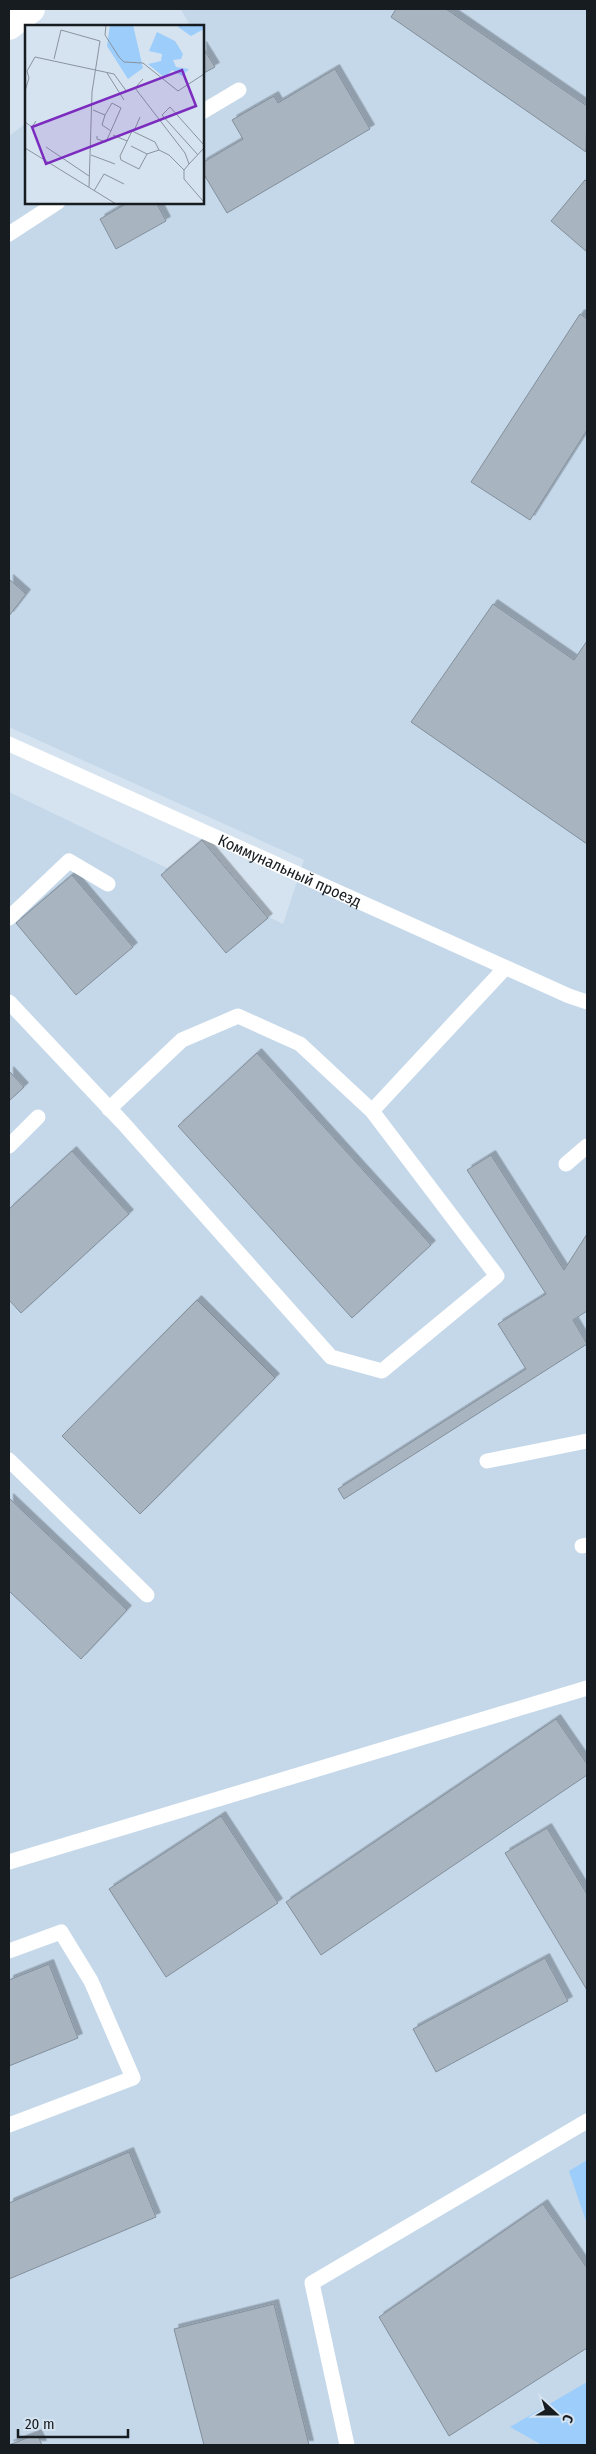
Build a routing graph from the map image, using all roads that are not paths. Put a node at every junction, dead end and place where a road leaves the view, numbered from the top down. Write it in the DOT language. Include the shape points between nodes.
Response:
graph roads {
  1 [pos="31,9"];
  2 [pos="9,26"];
  3 [pos="239,90"];
  4 [pos="204,111"];
  5 [pos="55,204"];
  6 [pos="9,234"];
  7 [pos="9,744"];
  8 [pos="108,884"];
  9 [pos="9,918"];
  10 [pos="505,968"];
  11 [pos="9,1002"];
  12 [pos="587,1002"];
  13 [pos="109,1109"];
  14 [pos="372,1111"];
  15 [pos="38,1117"];
  16 [pos="9,1146"];
  17 [pos="587,1146"];
  18 [pos="566,1164"];
  19 [pos="587,1441"];
  20 [pos="9,1460"];
  21 [pos="487,1461"];
  22 [pos="147,1596"];
  23 [pos="587,1688"];
  24 [pos="9,1862"];
  25 [pos="9,1951"];
  26 [pos="587,2121"];
  27 [pos="9,2125"];
  28 [pos="347,2445"];
  1 -- 2 [label="street"];
  3 -- 4 [label="lane"];
  5 -- 6 [label="lane"];
  7 -- 10 [label="lane, Коммунальный проезд"];
  8 -- 9 [label="lane" via="69,861"];
  10 -- 12 [label="lane, Коммунальный проезд"];
  10 -- 14 [label="lane"];
  11 -- 13 [label="lane"];
  13 -- 14 [label="lane" via="182,1040 238,1016 300,1044"];
  13 -- 14 [label="lane" via="331,1357 382,1371 497,1276"];
  15 -- 16 [label="lane"];
  17 -- 18 [label="lane"];
  19 -- 21 [label="lane"];
  20 -- 22 [label="lane"];
  23 -- 24 [label="lane"];
  25 -- 27 [label="lane" via="60,1932 91,1981 132,2078"];
  26 -- 28 [label="lane" via="312,2283"];
}
